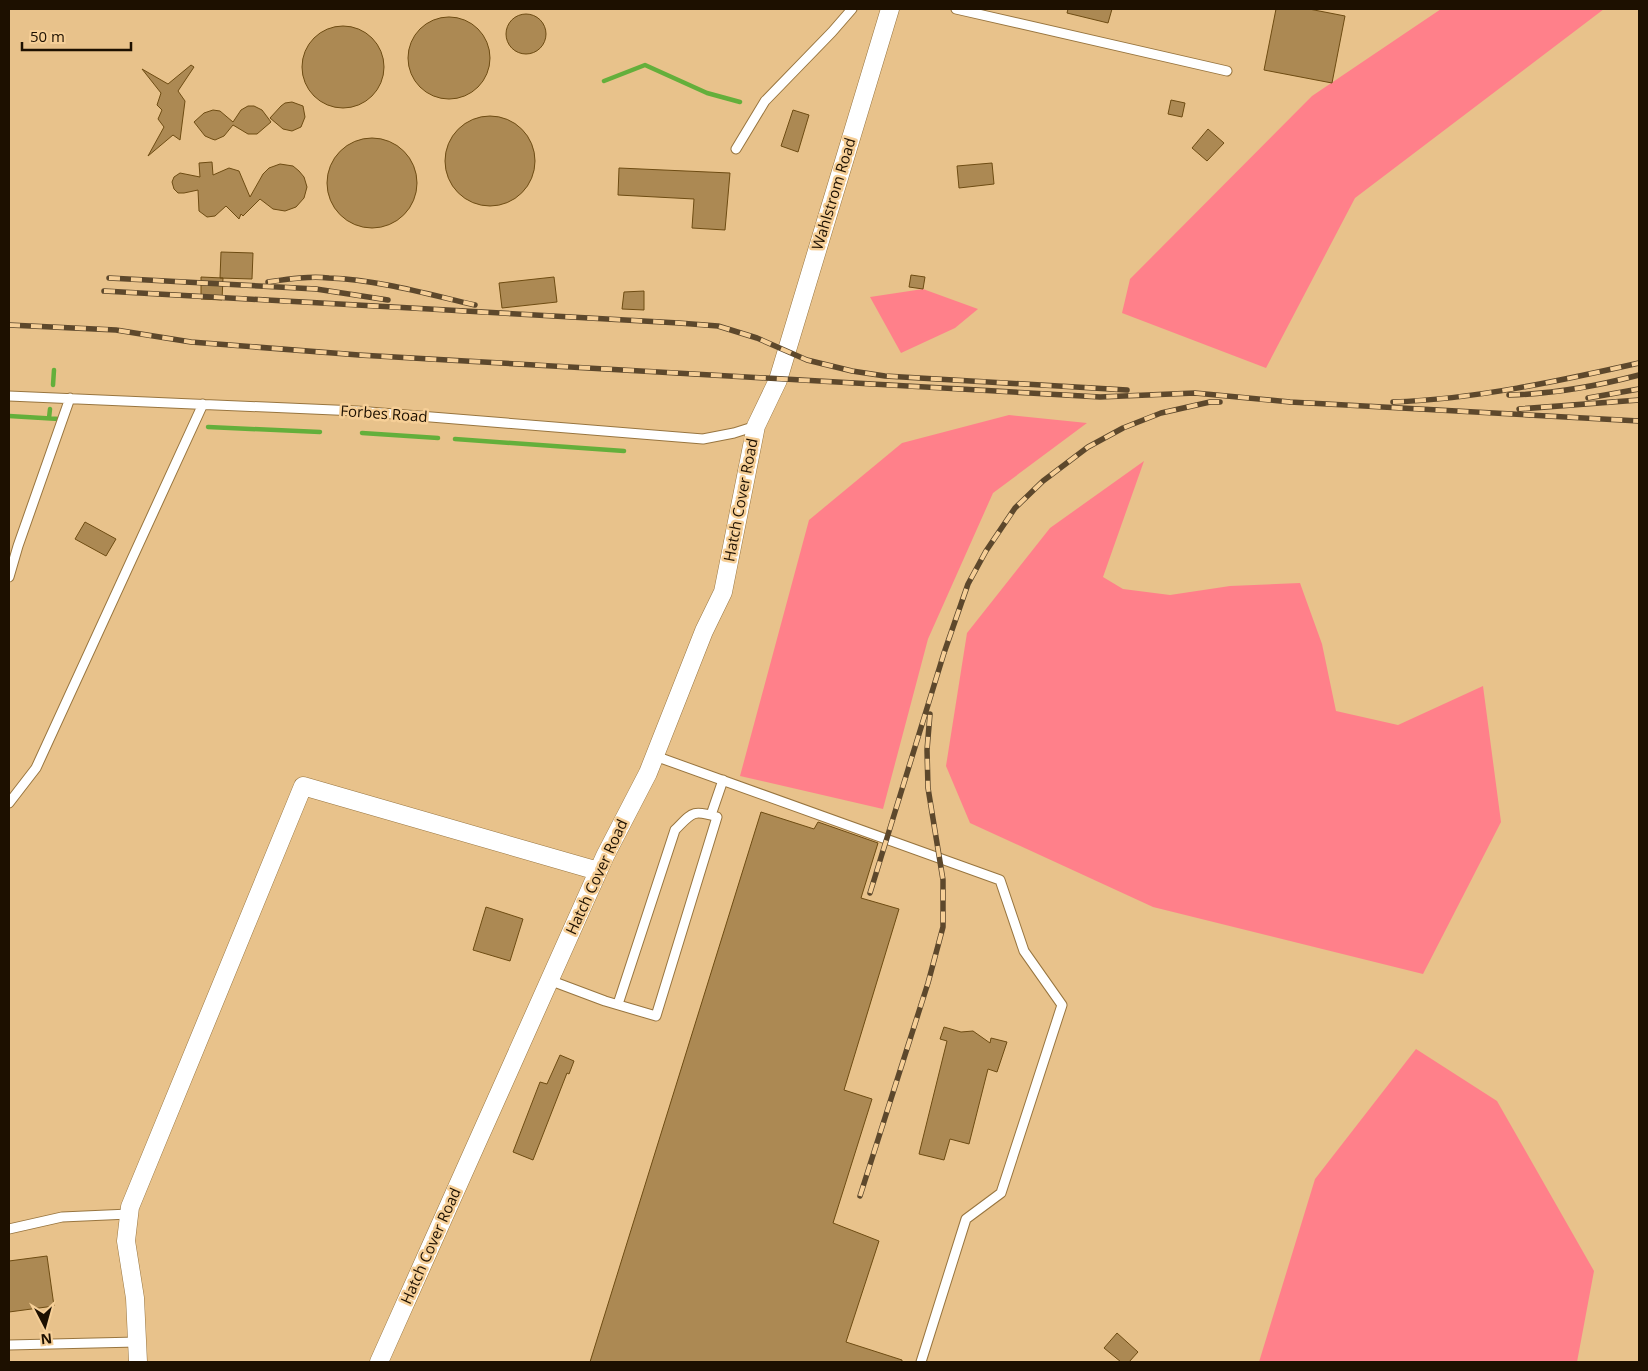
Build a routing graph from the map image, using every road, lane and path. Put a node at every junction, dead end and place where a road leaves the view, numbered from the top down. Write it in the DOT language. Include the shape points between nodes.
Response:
graph roads {
  1 [pos="852,9"];
  2 [pos="890,9"];
  3 [pos="956,9"];
  4 [pos="1227,71"];
  5 [pos="736,149"];
  6 [pos="778,380"];
  7 [pos="9,396"];
  8 [pos="70,398"];
  9 [pos="203,404"];
  10 [pos="756,426"];
  11 [pos="9,577"];
  12 [pos="655,756"];
  13 [pos="723,780"];
  14 [pos="9,803"];
  15 [pos="711,815"];
  16 [pos="598,871"];
  17 [pos="549,980"];
  18 [pos="618,1004"];
  19 [pos="129,1214"];
  20 [pos="9,1229"];
  21 [pos="137,1342"];
  22 [pos="9,1345"];
  23 [pos="138,1362"];
  24 [pos="379,1362"];
  25 [pos="921,1362"];
  1 -- 5 [label="lane" via="765,101"];
  2 -- 6 [label="street, Wahlstrom Road"];
  3 -- 4 [label="lane"];
  6 -- 10 [label="street, Hatch Cover Road"];
  7 -- 8 [label="lane, Forbes Road"];
  8 -- 9 [label="lane, Forbes Road"];
  8 -- 11 [label="lane"];
  9 -- 10 [label="lane, Forbes Road" via="356,411 703,439"];
  9 -- 14 [label="lane" via="36,768"];
  10 -- 12 [label="street, Hatch Cover Road" via="722,592"];
  12 -- 13 [label="lane"];
  12 -- 16 [label="street, Hatch Cover Road"];
  13 -- 15 [label="lane"];
  13 -- 25 [label="lane" via="1000,880 1024,951 1062,1005 1002,1193 966,1220"];
  15 -- 18 [label="lane" via="692,814 675,830"];
  15 -- 18 [label="lane" via="717,817 656,1016"];
  16 -- 17 [label="street, Hatch Cover Road"];
  16 -- 19 [label="street" via="303,786"];
  17 -- 18 [label="lane"];
  17 -- 24 [label="street, Hatch Cover Road"];
  19 -- 20 [label="lane" via="62,1217"];
  19 -- 21 [label="street" via="126,1242 135,1298"];
  21 -- 22 [label="lane"];
  21 -- 23 [label="street"];
}
